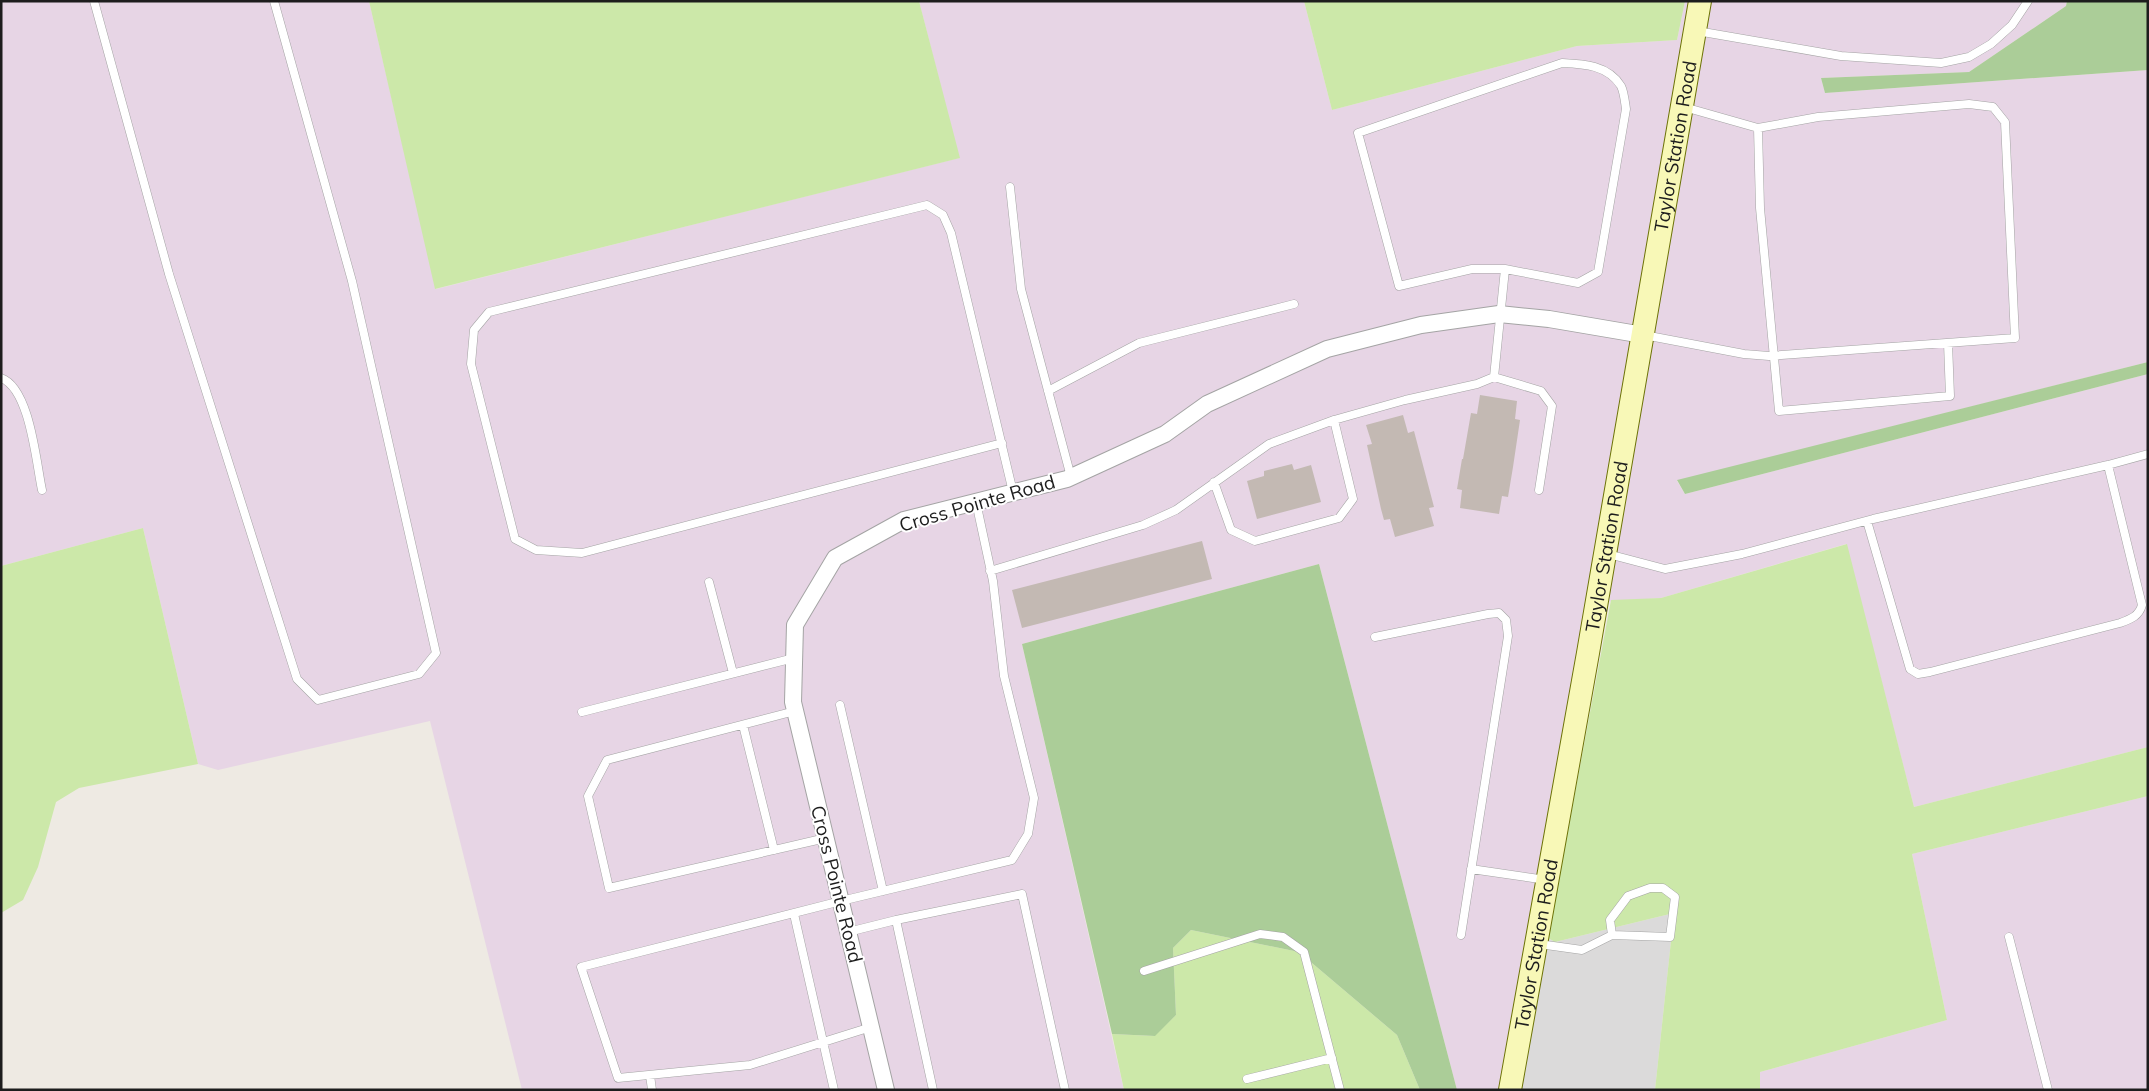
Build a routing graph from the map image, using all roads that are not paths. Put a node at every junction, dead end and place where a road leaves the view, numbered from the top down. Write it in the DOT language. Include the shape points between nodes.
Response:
graph roads {
  1 [pos="94,1"];
  2 [pos="274,1"];
  3 [pos="1700,1"];
  4 [pos="2028,1"];
  5 [pos="1695,30"];
  6 [pos="1682,107"];
  7 [pos="1758,128"];
  8 [pos="1010,186"];
  9 [pos="1504,269"];
  10 [pos="1294,304"];
  11 [pos="1499,314"];
  12 [pos="1643,335"];
  13 [pos="1948,343"];
  14 [pos="1772,356"];
  15 [pos="1,378"];
  16 [pos="1494,378"];
  17 [pos="1048,391"];
  18 [pos="1334,420"];
  19 [pos="1002,443"];
  20 [pos="2148,454"];
  21 [pos="2108,465"];
  22 [pos="1071,477"];
  23 [pos="1214,482"];
  24 [pos="42,490"];
  25 [pos="1538,490"];
  26 [pos="1013,492"];
  27 [pos="976,502"];
  28 [pos="1867,521"];
  29 [pos="1606,554"];
  30 [pos="990,571"];
  31 [pos="709,582"];
  32 [pos="1375,638"];
  33 [pos="794,658"];
  34 [pos="733,674"];
  35 [pos="840,705"];
  36 [pos="795,711"];
  37 [pos="582,712"];
  38 [pos="743,725"];
  39 [pos="826,838"];
  40 [pos="774,850"];
  41 [pos="1471,869"];
  42 [pos="1548,880"];
  43 [pos="883,891"];
  44 [pos="841,901"];
  45 [pos="794,914"];
  46 [pos="896,920"];
  47 [pos="848,932"];
  48 [pos="1460,935"];
  49 [pos="1612,935"];
  50 [pos="2008,937"];
  51 [pos="1537,944"];
  52 [pos="1144,971"];
  53 [pos="872,1027"];
  54 [pos="822,1043"];
  55 [pos="1332,1058"];
  56 [pos="650,1075"];
  57 [pos="1247,1079"];
  58 [pos="652,1090"];
  59 [pos="834,1090"];
  60 [pos="886,1090"];
  61 [pos="933,1090"];
  62 [pos="1065,1090"];
  63 [pos="1340,1090"];
  64 [pos="1510,1090"];
  65 [pos="2048,1090"];
  1 -- 2 [label="lane" via="169,274 297,679 318,700 419,674 436,653 352,281"];
  3 -- 5 [label="main road, Taylor Station Road"];
  4 -- 5 [label="lane" via="2012,25 1991,44 1969,57 1941,63 1842,56"];
  5 -- 6 [label="main road, Taylor Station Road"];
  6 -- 7 [label="lane"];
  6 -- 12 [label="main road, Taylor Station Road"];
  7 -- 13 [label="lane" via="1827,116 1969,104 1993,106 2005,122 2015,338"];
  7 -- 14 [label="lane" via="1760,208"];
  8 -- 17 [label="lane" via="1021,289"];
  9 -- 9 [label="lane" via="1578,283 1598,272 1626,109 1622,87 1606,71 1590,64 1562,63 1358,133 1399,286 1472,269"];
  9 -- 11 [label="lane"];
  10 -- 17 [label="lane" via="1139,343"];
  11 -- 12 [label="street, Cross Pointe Road"];
  11 -- 16 [label="lane"];
  11 -- 22 [label="street, Cross Pointe Road" via="1421,324 1327,349 1207,404 1165,434"];
  12 -- 14 [label="lane" via="1744,354"];
  12 -- 29 [label="main road, Taylor Station Road"];
  13 -- 14 [label="lane"];
  13 -- 14 [label="lane" via="1950,396 1779,411"];
  15 -- 24 [label="lane" via="20,395 26,409"];
  16 -- 18 [label="lane"];
  16 -- 25 [label="lane" via="1541,391 1552,406"];
  17 -- 22 [label="lane"];
  18 -- 23 [label="lane" via="1269,444"];
  18 -- 23 [label="lane" via="1353,499 1339,518 1255,541 1231,530"];
  19 -- 19 [label="lane" via="951,233 943,216 927,205 489,312 474,330 470,364 515,538 536,550 582,553"];
  19 -- 26 [label="lane"];
  20 -- 21 [label="lane"];
  21 -- 28 [label="lane"];
  21 -- 28 [label="lane" via="2142,605 2140,612 2120,623 1930,672 1918,674 1910,669"];
  22 -- 26 [label="street, Cross Pointe Road"];
  23 -- 30 [label="lane" via="1176,510 1144,525"];
  26 -- 27 [label="street, Cross Pointe Road"];
  27 -- 30 [label="lane"];
  27 -- 33 [label="street, Cross Pointe Road" via="904,520 835,558 795,625"];
  28 -- 29 [label="lane" via="1742,554 1664,569"];
  29 -- 42 [label="main road, Taylor Station Road"];
  30 -- 43 [label="lane" via="1004,676 1034,798 1028,834 1012,860"];
  31 -- 34 [label="lane"];
  32 -- 41 [label="lane" via="1488,614 1499,613 1506,620 1508,636"];
  33 -- 34 [label="lane"];
  33 -- 36 [label="street, Cross Pointe Road"];
  34 -- 37 [label="lane"];
  35 -- 43 [label="lane"];
  36 -- 38 [label="lane"];
  36 -- 39 [label="street, Cross Pointe Road"];
  38 -- 40 [label="lane"];
  38 -- 40 [label="lane" via="607,760 588,796 609,888"];
  39 -- 40 [label="lane"];
  39 -- 44 [label="street, Cross Pointe Road"];
  41 -- 42 [label="lane"];
  41 -- 48 [label="lane"];
  42 -- 51 [label="main road, Taylor Station Road"];
  43 -- 44 [label="lane"];
  44 -- 45 [label="lane"];
  44 -- 47 [label="street, Cross Pointe Road"];
  45 -- 54 [label="lane"];
  45 -- 56 [label="lane" via="581,967 618,1078"];
  46 -- 47 [label="lane"];
  46 -- 61 [label="lane"];
  46 -- 62 [label="lane" via="1022,894"];
  47 -- 53 [label="street, Cross Pointe Road"];
  49 -- 49 [label="lane" via="1670,937 1675,897 1663,888 1650,888 1628,896 1610,920"];
  49 -- 51 [label="lane" via="1582,950"];
  50 -- 65 [label="lane"];
  51 -- 64 [label="main road, Taylor Station Road"];
  52 -- 55 [label="lane" via="1260,934 1283,936 1304,952"];
  53 -- 54 [label="lane"];
  53 -- 60 [label="street, Cross Pointe Road"];
  54 -- 56 [label="lane" via="750,1065"];
  54 -- 59 [label="lane"];
  55 -- 57 [label="lane"];
  55 -- 63 [label="lane"];
  56 -- 58 [label="lane"];
}
